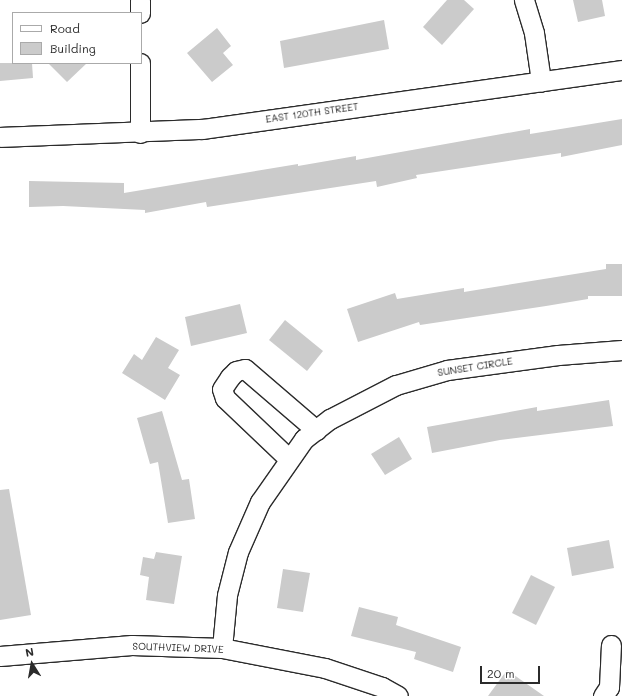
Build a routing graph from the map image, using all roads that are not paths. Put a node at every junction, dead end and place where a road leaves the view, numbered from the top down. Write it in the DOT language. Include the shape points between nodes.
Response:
graph roads {
  1 [pos="140,0"];
  2 [pos="524,0"];
  3 [pos="140,12"];
  4 [pos="140,64"];
  5 [pos="622,70"];
  6 [pos="541,81"];
  7 [pos="140,133"];
  8 [pos="0,137"];
  9 [pos="622,350"];
  10 [pos="316,430"];
  11 [pos="288,458"];
  12 [pos="611,645"];
  13 [pos="222,648"];
  14 [pos="0,656"];
  15 [pos="398,696"];
  16 [pos="603,696"];
  1 -- 3 [label="street"];
  2 -- 6 [label="street" via="534,33"];
  4 -- 7 [label="street"];
  5 -- 6 [label="street, EAST 120TH STREET"];
  6 -- 7 [label="street, EAST 120TH STREET" via="202,129"];
  7 -- 8 [label="street, EAST 120TH STREET"];
  9 -- 10 [label="street, SUNSET CIRCLE" via="558,354 447,370 396,385 330,419"];
  10 -- 11 [label="street, SUNSET CIRCLE" via="304,439"];
  10 -- 11 [label="street" via="245,368 236,371 230,377 222,389 225,398"];
  11 -- 13 [label="street, SUNSET CIRCLE" via="260,502 238,552 227,595"];
  12 -- 16 [label="street" via="609,687"];
  13 -- 14 [label="street, SOUTHVIEW DRIVE" via="132,645"];
  13 -- 15 [label="street, SOUTHVIEW DRIVE" via="324,668 382,687"];
}
